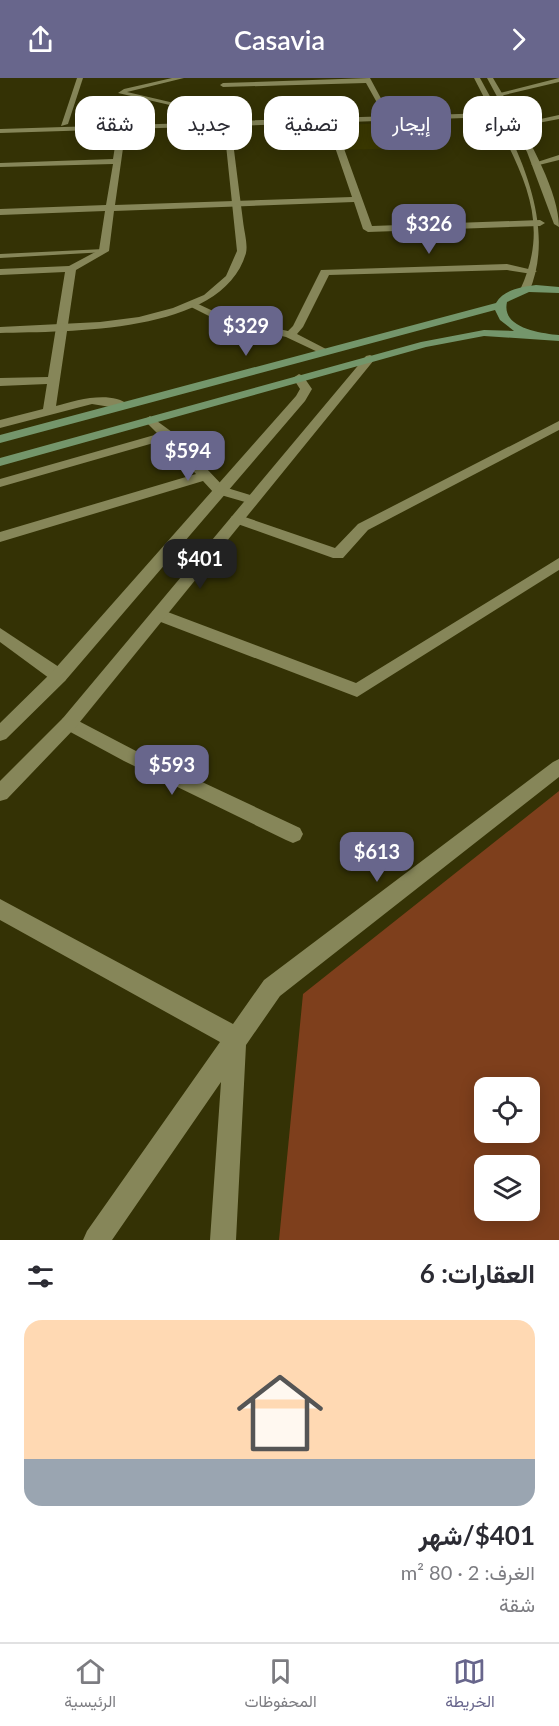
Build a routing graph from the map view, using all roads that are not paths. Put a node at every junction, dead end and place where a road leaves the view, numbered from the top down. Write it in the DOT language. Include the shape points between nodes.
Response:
graph roads {
  1 [pos="80,78"];
  2 [pos="181,78"];
  3 [pos="218,78"];
  4 [pos="240,78"];
  5 [pos="477,78"];
  6 [pos="490,78"];
  7 [pos="368,79"];
  8 [pos="559,80"];
  9 [pos="226,82"];
  10 [pos="500,94"];
  11 [pos="224,95"];
  12 [pos="377,96"];
  13 [pos="486,96"];
  14 [pos="167,105"];
  15 [pos="463,115"];
  16 [pos="371,116"];
  17 [pos="559,117"];
  18 [pos="252,119"];
  19 [pos="359,120"];
  20 [pos="542,120"];
  21 [pos="167,121"];
  22 [pos="64,124"];
  23 [pos="75,128"];
  24 [pos="0,129"];
  25 [pos="119,150"];
  26 [pos="231,150"];
  27 [pos="340,150"];
  28 [pos="514,150"];
  29 [pos="529,150"];
  30 [pos="559,157"];
  31 [pos="117,161"];
  32 [pos="535,164"];
  33 [pos="0,165"];
  34 [pos="115,171"];
  35 [pos="104,172"];
  36 [pos="358,199"];
  37 [pos="237,204"];
  38 [pos="556,206"];
  39 [pos="110,208"];
  40 [pos="0,212"];
  41 [pos="540,223"];
  42 [pos="559,224"];
  43 [pos="104,251"];
  44 [pos="0,256"];
  45 [pos="70,269"];
  46 [pos="532,271"];
  47 [pos="0,272"];
  48 [pos="525,290"];
  49 [pos="559,290"];
  50 [pos="192,305"];
  51 [pos="500,305"];
  52 [pos="62,327"];
  53 [pos="0,330"];
  54 [pos="290,335"];
  55 [pos="541,336"];
  56 [pos="559,338"];
  57 [pos="322,351"];
  58 [pos="370,358"];
  59 [pos="298,378"];
  60 [pos="54,380"];
  61 [pos="0,382"];
  62 [pos="123,405"];
  63 [pos="49,411"];
  64 [pos="150,420"];
  65 [pos="0,424"];
  66 [pos="559,425"];
  67 [pos="167,435"];
  68 [pos="0,439"];
  69 [pos="0,462"];
  70 [pos="204,476"];
  71 [pos="0,483"];
  72 [pos="219,490"];
  73 [pos="252,500"];
  74 [pos="237,519"];
  75 [pos="0,537"];
  76 [pos="559,563"];
  77 [pos="159,615"];
  78 [pos="0,634"];
  79 [pos="59,676"];
  80 [pos="69,723"];
  81 [pos="0,734"];
  82 [pos="559,767"];
  83 [pos="0,794"];
  84 [pos="292,834"];
  85 [pos="0,909"];
  86 [pos="235,1038"];
  87 [pos="96,1240"];
  88 [pos="223,1240"];
  1 -- 22 [label="street"];
  2 -- 14 [label="street" via="121,93"];
  3 -- 9 [label="street"];
  4 -- 9 [label="street"];
  5 -- 13 [label="street"];
  6 -- 10 [label="street"];
  7 -- 9 [label="street"];
  7 -- 12 [label="street"];
  8 -- 10 [label="street"];
  9 -- 11 [label="street"];
  15 -- 19 [label="street"];
  16 -- 18 [label="street"];
  17 -- 20 [label="street"];
  21 -- 22 [label="street"];
  22 -- 24 [label="street"];
  23 -- 24 [label="street"];
  25 -- 31 [label="street"];
  26 -- 37 [label="street"];
  27 -- 36 [label="street"];
  28 -- 41 [label="street"];
  29 -- 32 [label="street"];
  30 -- 32 [label="street"];
  31 -- 33 [label="street"];
  31 -- 34 [label="street"];
  32 -- 38 [label="street"];
  34 -- 35 [label="street"];
  34 -- 39 [label="street"];
  36 -- 37 [label="street"];
  36 -- 41 [label="street" via="368,229"];
  37 -- 39 [label="street"];
  37 -- 50 [label="street" via="241,261 223,286"];
  38 -- 42 [label="street"];
  39 -- 40 [label="street"];
  39 -- 43 [label="street"];
  41 -- 46 [label="street"];
  43 -- 44 [label="lane"];
  43 -- 45 [label="street"];
  45 -- 47 [label="street"];
  45 -- 52 [label="street"];
  46 -- 48 [label="street"];
  46 -- 54 [label="street" via="507,267 325,272 298,327"];
  48 -- 49 [label="main road"];
  48 -- 51 [label="main road" via="508,295"];
  50 -- 52 [label="street" via="147,319"];
  50 -- 54 [label="street" via="225,320"];
  51 -- 55 [label="main road" via="501,315 511,325"];
  51 -- 57 [label="main road"];
  52 -- 53 [label="street"];
  52 -- 60 [label="street"];
  54 -- 57 [label="street"];
  55 -- 56 [label="main road"];
  55 -- 58 [label="main road" via="467,336"];
  57 -- 62 [label="main road"];
  58 -- 59 [label="main road"];
  58 -- 73 [label="street"];
  59 -- 64 [label="main road"];
  59 -- 72 [label="street" via="306,389 304,393"];
  60 -- 61 [label="street"];
  60 -- 63 [label="street"];
  62 -- 63 [label="street" via="92,400"];
  62 -- 68 [label="main road"];
  63 -- 65 [label="street"];
  64 -- 67 [label="street"];
  64 -- 69 [label="main road"];
  66 -- 74 [label="street" via="363,527 338,554"];
  67 -- 70 [label="street"];
  67 -- 71 [label="street"];
  70 -- 72 [label="street"];
  70 -- 75 [label="street"];
  72 -- 73 [label="street"];
  72 -- 79 [label="street"];
  73 -- 74 [label="street"];
  74 -- 77 [label="street"];
  76 -- 77 [label="street" via="357,690"];
  77 -- 80 [label="street"];
  78 -- 79 [label="street"];
  79 -- 81 [label="street"];
  80 -- 83 [label="street"];
  80 -- 84 [label="street"];
  82 -- 86 [label="street" via="272,987"];
  85 -- 86 [label="street"];
  86 -- 87 [label="street"];
  86 -- 88 [label="street"];
}
